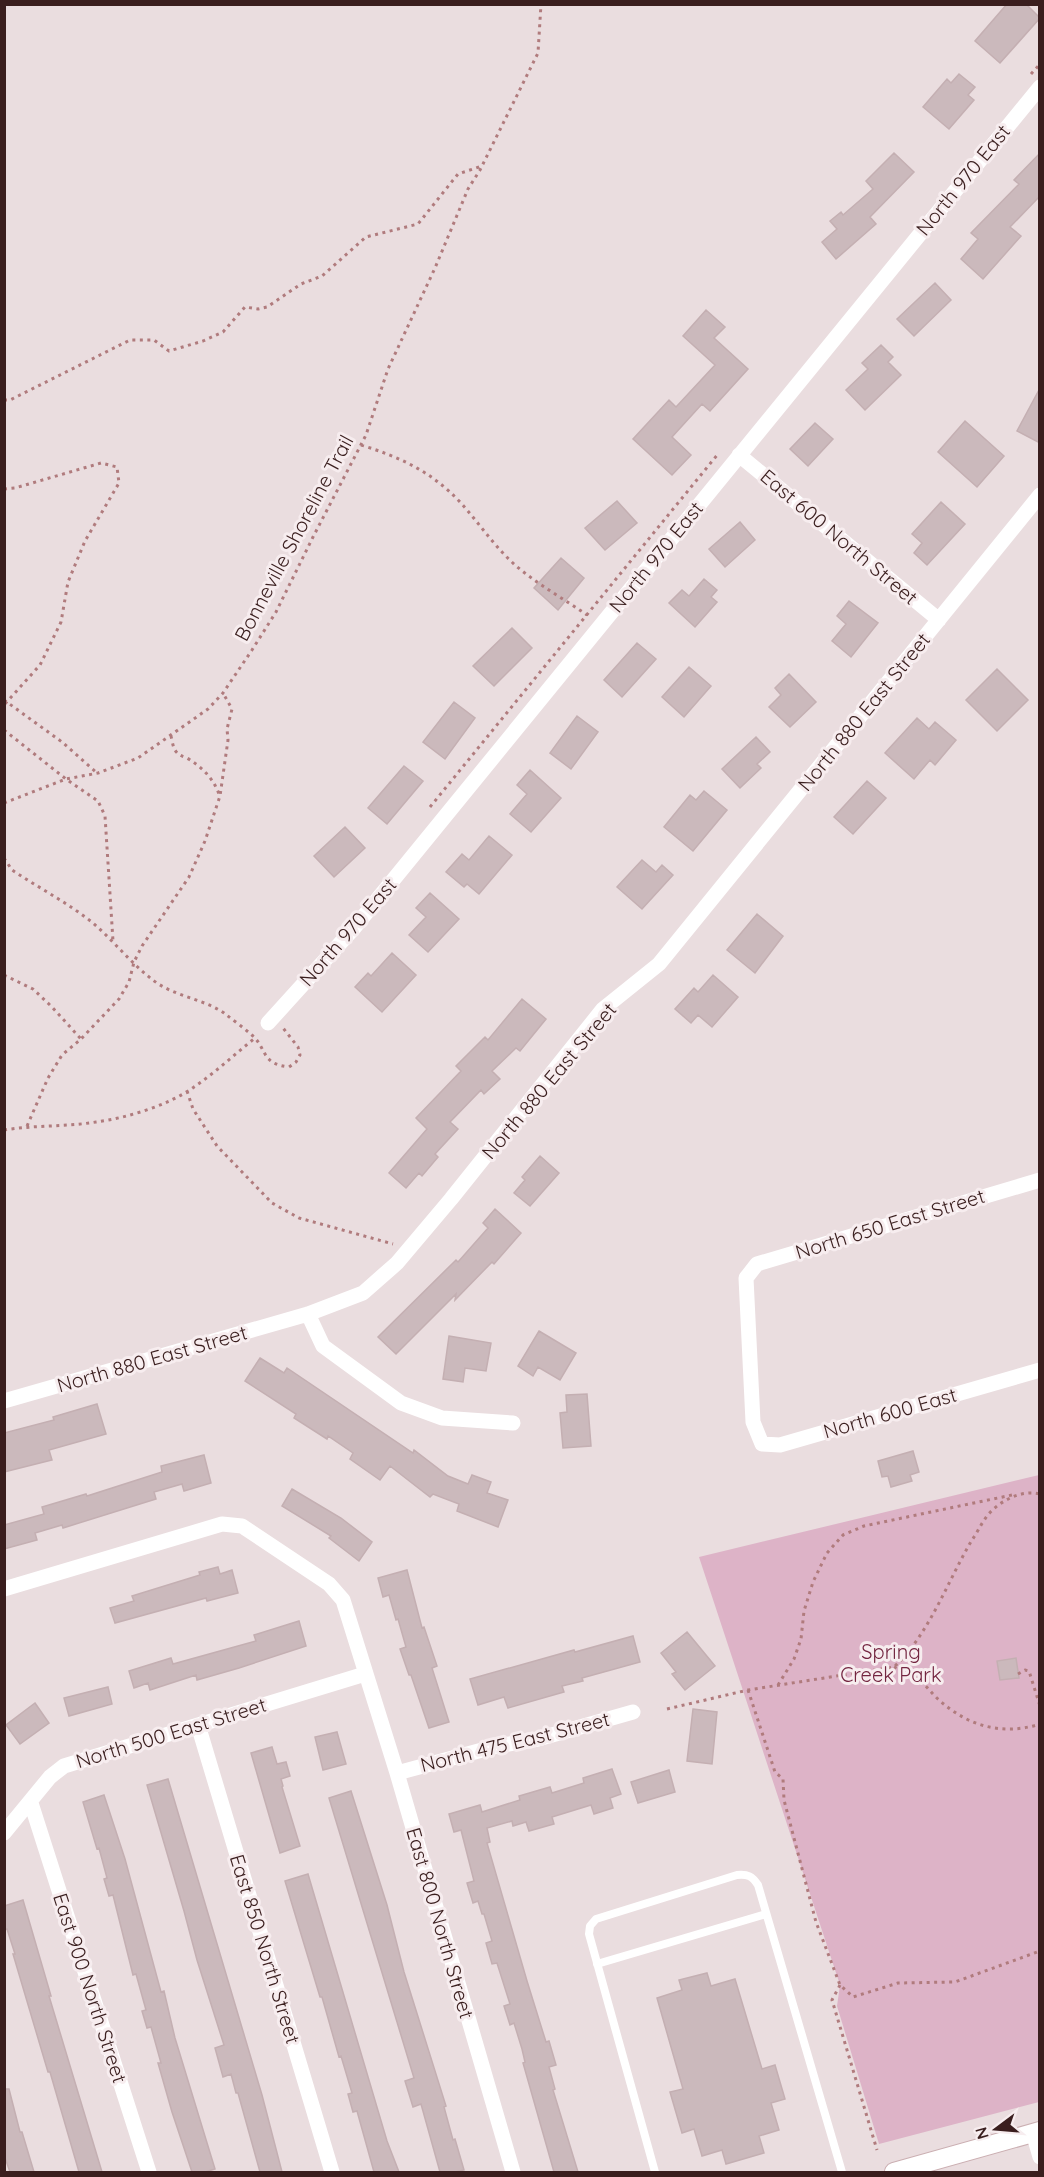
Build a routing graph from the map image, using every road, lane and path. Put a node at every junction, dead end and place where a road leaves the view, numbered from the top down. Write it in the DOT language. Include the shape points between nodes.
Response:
graph roads {
  1 [pos="542,4"];
  2 [pos="1040,87"];
  3 [pos="482,166"];
  4 [pos="4,400"];
  5 [pos="10,400"];
  6 [pos="6,405"];
  7 [pos="361,445"];
  8 [pos="739,455"];
  9 [pos="4,489"];
  10 [pos="1040,495"];
  11 [pos="939,620"];
  12 [pos="601,625"];
  13 [pos="223,693"];
  14 [pos="6,700"];
  15 [pos="4,705"];
  16 [pos="4,730"];
  17 [pos="171,736"];
  18 [pos="98,773"];
  19 [pos="66,780"];
  20 [pos="220,796"];
  21 [pos="4,802"];
  22 [pos="4,858"];
  23 [pos="114,943"];
  24 [pos="134,962"];
  25 [pos="4,975"];
  26 [pos="270,1020"];
  27 [pos="255,1037"];
  28 [pos="81,1039"];
  29 [pos="187,1092"];
  30 [pos="27,1126"];
  31 [pos="4,1130"];
  32 [pos="1040,1180"];
  33 [pos="410,1248"];
  34 [pos="308,1314"];
  35 [pos="1040,1370"];
  36 [pos="4,1401"];
  37 [pos="753,1422"];
  38 [pos="513,1423"];
  39 [pos="1015,1494"];
  40 [pos="1040,1494"];
  41 [pos="4,1589"];
  42 [pos="894,1667"];
  43 [pos="365,1674"];
  44 [pos="1018,1674"];
  45 [pos="778,1685"];
  46 [pos="748,1690"];
  47 [pos="1040,1706"];
  48 [pos="667,1709"];
  49 [pos="633,1712"];
  50 [pos="1040,1724"];
  51 [pos="198,1725"];
  52 [pos="397,1773"];
  53 [pos="31,1803"];
  54 [pos="4,1833"];
  55 [pos="766,1914"];
  56 [pos="1040,1951"];
  57 [pos="597,1964"];
  58 [pos="840,1985"];
  59 [pos="1036,2132"];
  60 [pos="877,2150"];
  61 [pos="1040,2157"];
  62 [pos="149,2172"];
  63 [pos="332,2172"];
  64 [pos="513,2172"];
  65 [pos="655,2172"];
  66 [pos="842,2172"];
  67 [pos="894,2172"];
  1 -- 3 [label="path, Bonneville Shoreline Trail" via="538,53"];
  2 -- 8 [label="street, North 970 East"];
  3 -- 5 [label="path" via="458,174 418,224 366,237 322,276 301,284 267,307 245,307 223,332 169,351 154,340 130,340"];
  3 -- 7 [label="path, Bonneville Shoreline Trail" via="468,189 388,369"];
  4 -- 5 [label="path"];
  5 -- 6 [label="path"];
  7 -- 12 [label="path" via="422,470 459,502 516,566"];
  7 -- 13 [label="path, Bonneville Shoreline Trail" via="276,612"];
  8 -- 11 [label="street, East 600 North Street"];
  8 -- 12 [label="street, North 970 East"];
  9 -- 14 [label="path" via="101,463 117,467 119,483 85,541 68,582 61,622 40,665"];
  10 -- 11 [label="street, North 880 East Street"];
  11 -- 33 [label="street, North 880 East Street" via="659,964 603,1009"];
  12 -- 26 [label="street, North 970 East" via="354,928"];
  13 -- 17 [label="path, Bonneville Shoreline Trail"];
  13 -- 20 [label="path" via="232,709"];
  14 -- 15 [label="path"];
  14 -- 18 [label="path"];
  16 -- 19 [label="path"];
  17 -- 18 [label="path, Bonneville Shoreline Trail" via="138,758"];
  17 -- 20 [label="path" via="179,755 205,772"];
  18 -- 19 [label="path, Bonneville Shoreline Trail"];
  19 -- 21 [label="path, Bonneville Shoreline Trail"];
  19 -- 23 [label="path" via="98,801 105,816"];
  20 -- 24 [label="path" via="189,877"];
  22 -- 23 [label="path" via="12,870 92,923"];
  23 -- 24 [label="path"];
  24 -- 27 [label="path" via="175,994 199,999"];
  24 -- 28 [label="path" via="129,982 118,999"];
  25 -- 28 [label="path" via="33,989"];
  26 -- 27 [label="path" via="290,1034 300,1055 296,1062 289,1067 272,1062"];
  27 -- 29 [label="path"];
  28 -- 30 [label="path" via="62,1055"];
  29 -- 30 [label="path" via="157,1107 98,1122"];
  29 -- 33 [label="path" via="193,1109 217,1146 272,1203 299,1218"];
  30 -- 31 [label="path"];
  32 -- 37 [label="street, North 650 East Street" via="757,1264 746,1278"];
  33 -- 34 [label="street, North 880 East Street" via="363,1293"];
  34 -- 36 [label="street, North 880 East Street"];
  34 -- 38 [label="street" via="322,1346 401,1403 442,1418"];
  35 -- 37 [label="street, North 600 East" via="780,1445 762,1444"];
  39 -- 40 [label="path"];
  39 -- 42 [label="path" via="988,1515 936,1607"];
  39 -- 45 [label="path" via="864,1526 843,1535 827,1553 813,1582 794,1659"];
  41 -- 43 [label="street, East 800 North Street" via="222,1524 242,1526 329,1584 343,1600"];
  42 -- 45 [label="path"];
  42 -- 50 [label="path" via="919,1680 971,1723 990,1728"];
  43 -- 51 [label="street, North 500 East Street"];
  43 -- 52 [label="street, East 800 North Street"];
  44 -- 47 [label="path" via="1029,1671"];
  45 -- 46 [label="path"];
  46 -- 48 [label="path"];
  46 -- 58 [label="path" via="775,1772 783,1779 784,1800 816,1922"];
  49 -- 52 [label="street, North 475 East Street"];
  51 -- 53 [label="street, North 500 East Street" via="64,1766 50,1777"];
  51 -- 63 [label="street, East 850 North Street"];
  52 -- 64 [label="street, East 800 North Street"];
  53 -- 54 [label="street, North 500 East Street"];
  53 -- 62 [label="street, East 900 North Street"];
  55 -- 57 [label="lane"];
  55 -- 57 [label="lane" via="753,1878 737,1875 596,1919 589,1934"];
  55 -- 66 [label="lane"];
  56 -- 58 [label="path" via="955,1982 898,1983 853,1997"];
  57 -- 65 [label="lane"];
  58 -- 60 [label="path" via="832,2000"];
  59 -- 61 [label="street"];
  59 -- 67 [label="main road"];
}
